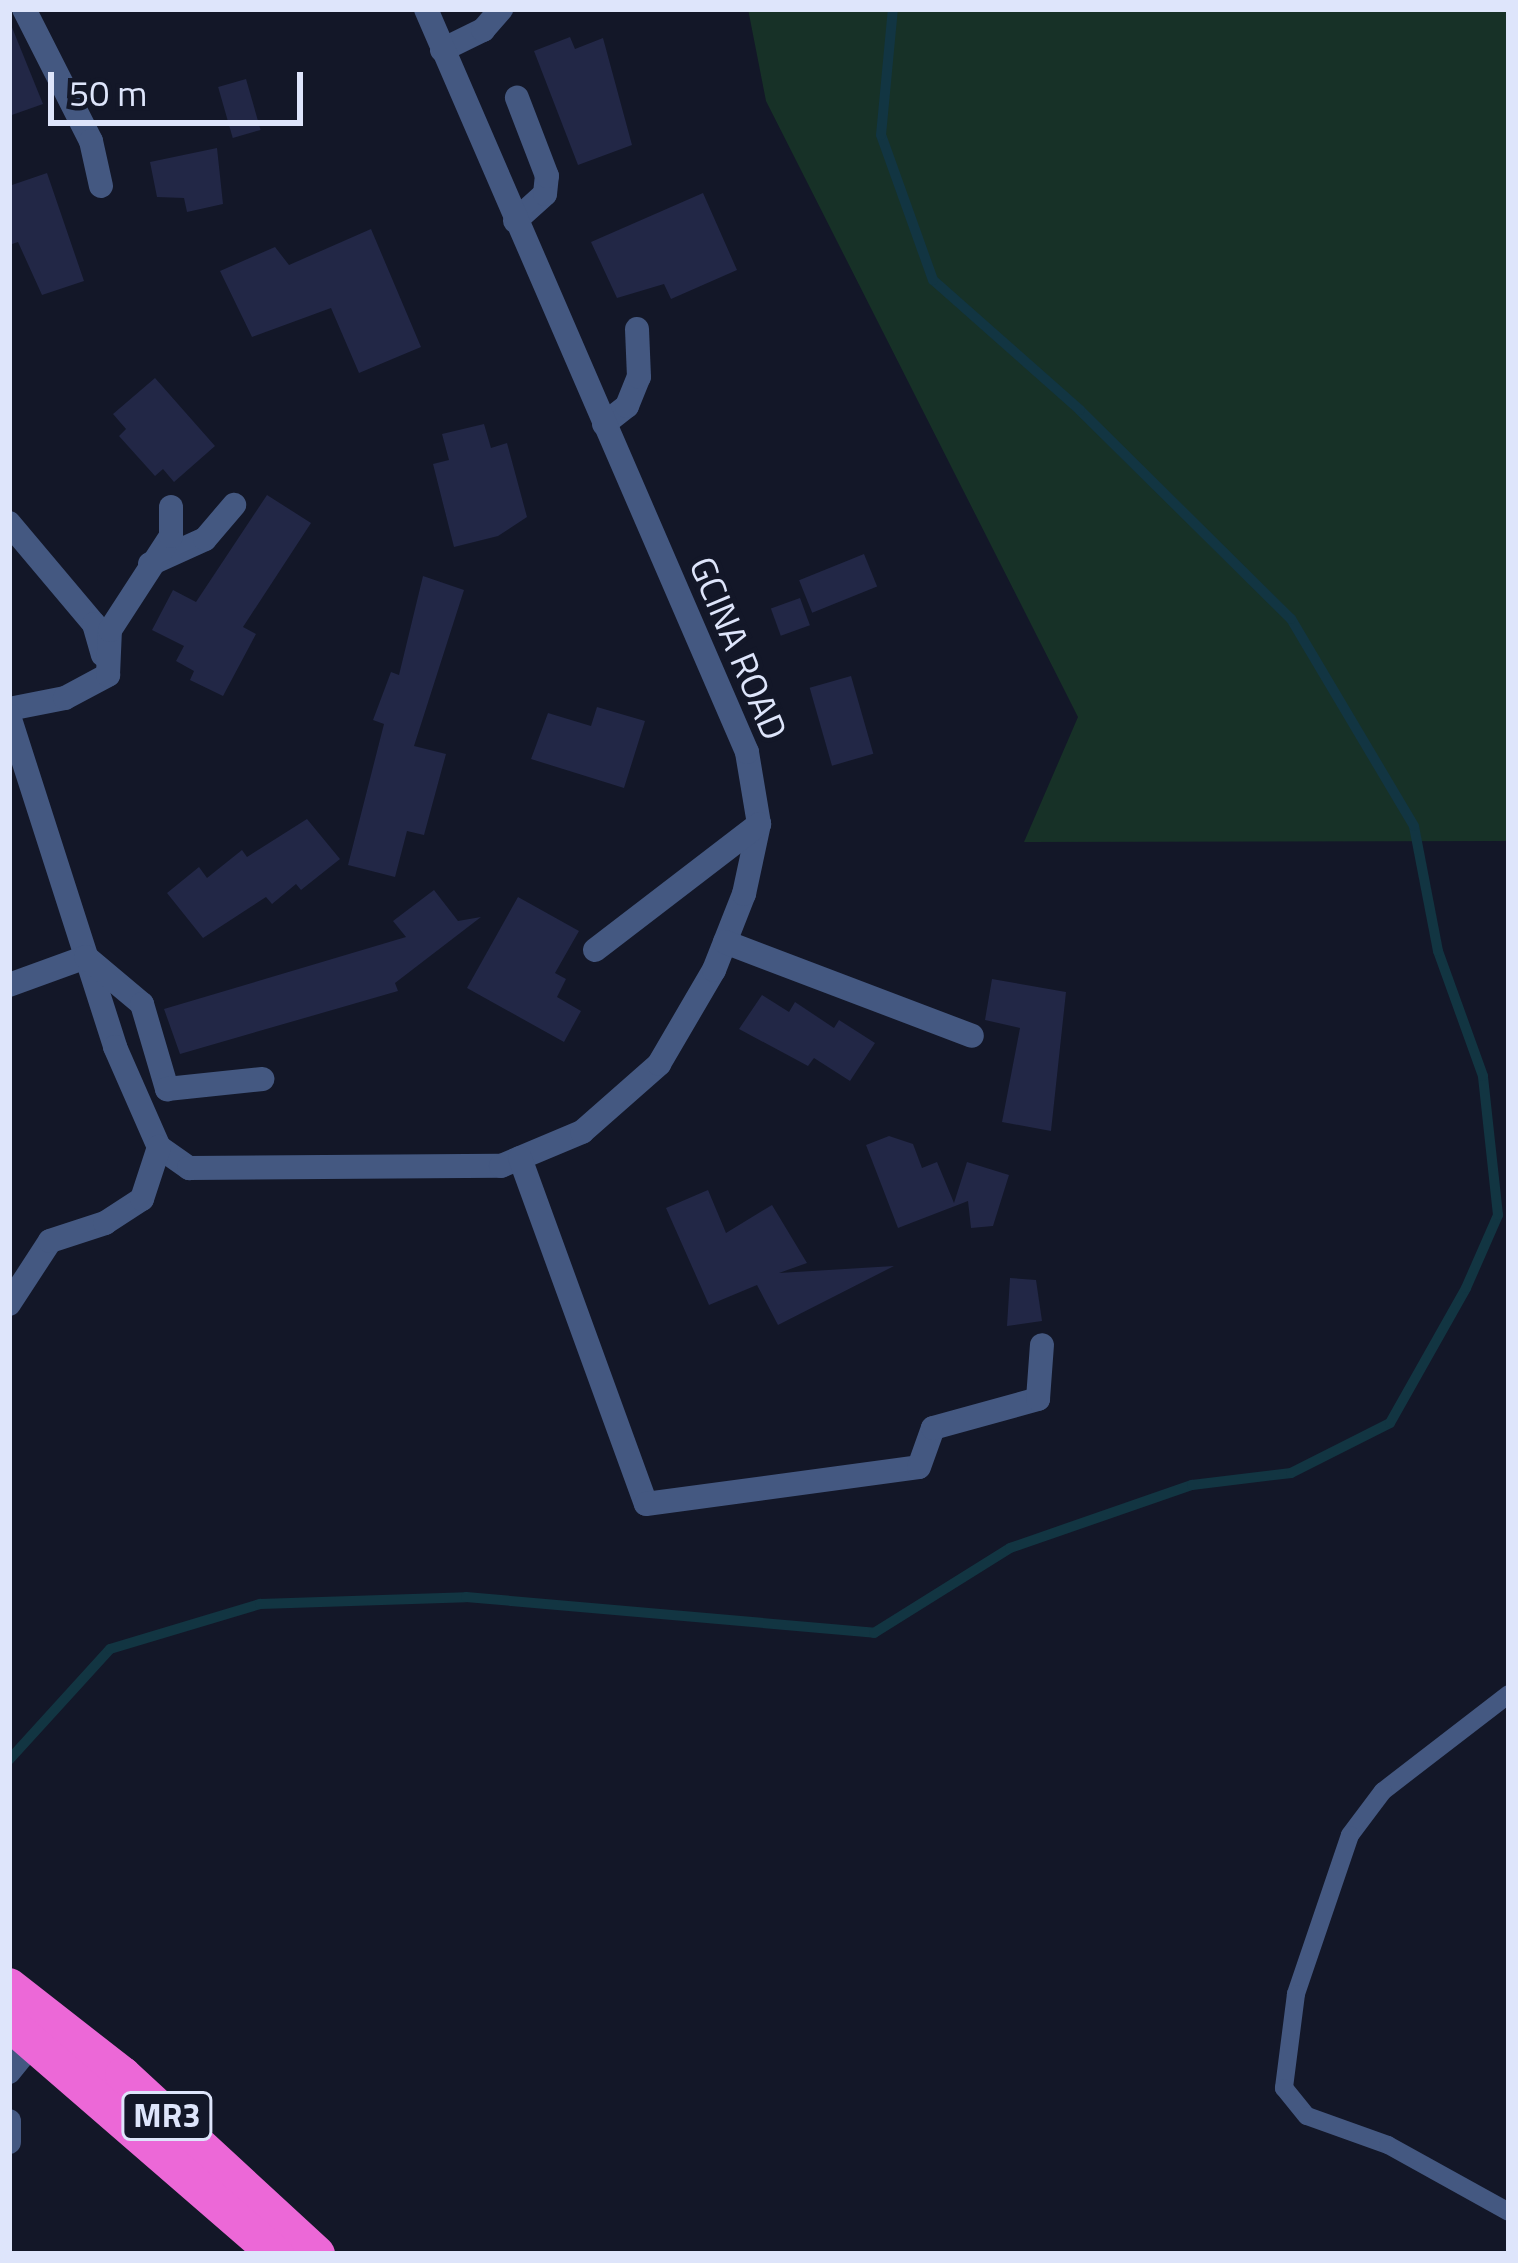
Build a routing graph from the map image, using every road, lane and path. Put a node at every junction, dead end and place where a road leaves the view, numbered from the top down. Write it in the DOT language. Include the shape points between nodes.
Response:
graph roads {
  1 [pos="24,9"];
  2 [pos="427,9"];
  3 [pos="501,9"];
  4 [pos="442,50"];
  5 [pos="517,98"];
  6 [pos="101,186"];
  7 [pos="515,221"];
  8 [pos="637,329"];
  9 [pos="604,424"];
  10 [pos="234,505"];
  11 [pos="171,507"];
  12 [pos="9,523"];
  13 [pos="150,564"];
  14 [pos="108,674"];
  15 [pos="9,712"];
  16 [pos="759,824"];
  17 [pos="725,942"];
  18 [pos="595,950"];
  19 [pos="86,957"];
  20 [pos="9,985"];
  21 [pos="972,1036"];
  22 [pos="262,1079"];
  23 [pos="159,1147"];
  24 [pos="520,1158"];
  25 [pos="9,1304"];
  26 [pos="1042,1346"];
  27 [pos="1509,1694"];
  28 [pos="9,1986"];
  29 [pos="21,2032"];
  30 [pos="9,2072"];
  31 [pos="9,2121"];
  32 [pos="9,2142"];
  33 [pos="1509,2212"];
  34 [pos="276,2254"];
  35 [pos="317,2254"];
  1 -- 6 [label="street" via="91,141"];
  2 -- 4 [label="street, GCINA ROAD"];
  3 -- 4 [label="street" via="483,29"];
  4 -- 7 [label="street, GCINA ROAD"];
  5 -- 7 [label="street" via="547,176 545,194"];
  7 -- 9 [label="street, GCINA ROAD"];
  8 -- 9 [label="street" via="638,377 627,406"];
  9 -- 16 [label="street, GCINA ROAD" via="747,752"];
  10 -- 13 [label="street" via="205,539"];
  11 -- 13 [label="street" via="171,536"];
  12 -- 14 [label="street" via="94,625"];
  13 -- 14 [label="street" via="110,630"];
  14 -- 15 [label="street" via="65,698"];
  15 -- 19 [label="street"];
  16 -- 17 [label="street, GCINA ROAD"];
  16 -- 18 [label="street"];
  17 -- 21 [label="street"];
  17 -- 24 [label="street, GCINA ROAD" via="659,1064 582,1132"];
  19 -- 20 [label="street"];
  19 -- 22 [label="street" via="142,1004 167,1089"];
  19 -- 23 [label="street"];
  23 -- 24 [label="street, GCINA ROAD" via="189,1168 501,1166"];
  23 -- 25 [label="street" via="142,1199 105,1223 50,1241"];
  24 -- 26 [label="street" via="646,1504 920,1467 933,1428 1038,1400"];
  27 -- 33 [label="lane" via="1383,1791 1349,1835 1296,1994 1284,2088 1307,2116 1388,2145"];
  28 -- 35 [label="highway, MR3" via="123,2075"];
  29 -- 30 [label="street"];
  29 -- 34 [label="highway, MR3"];
  31 -- 32 [label="street"];
}
